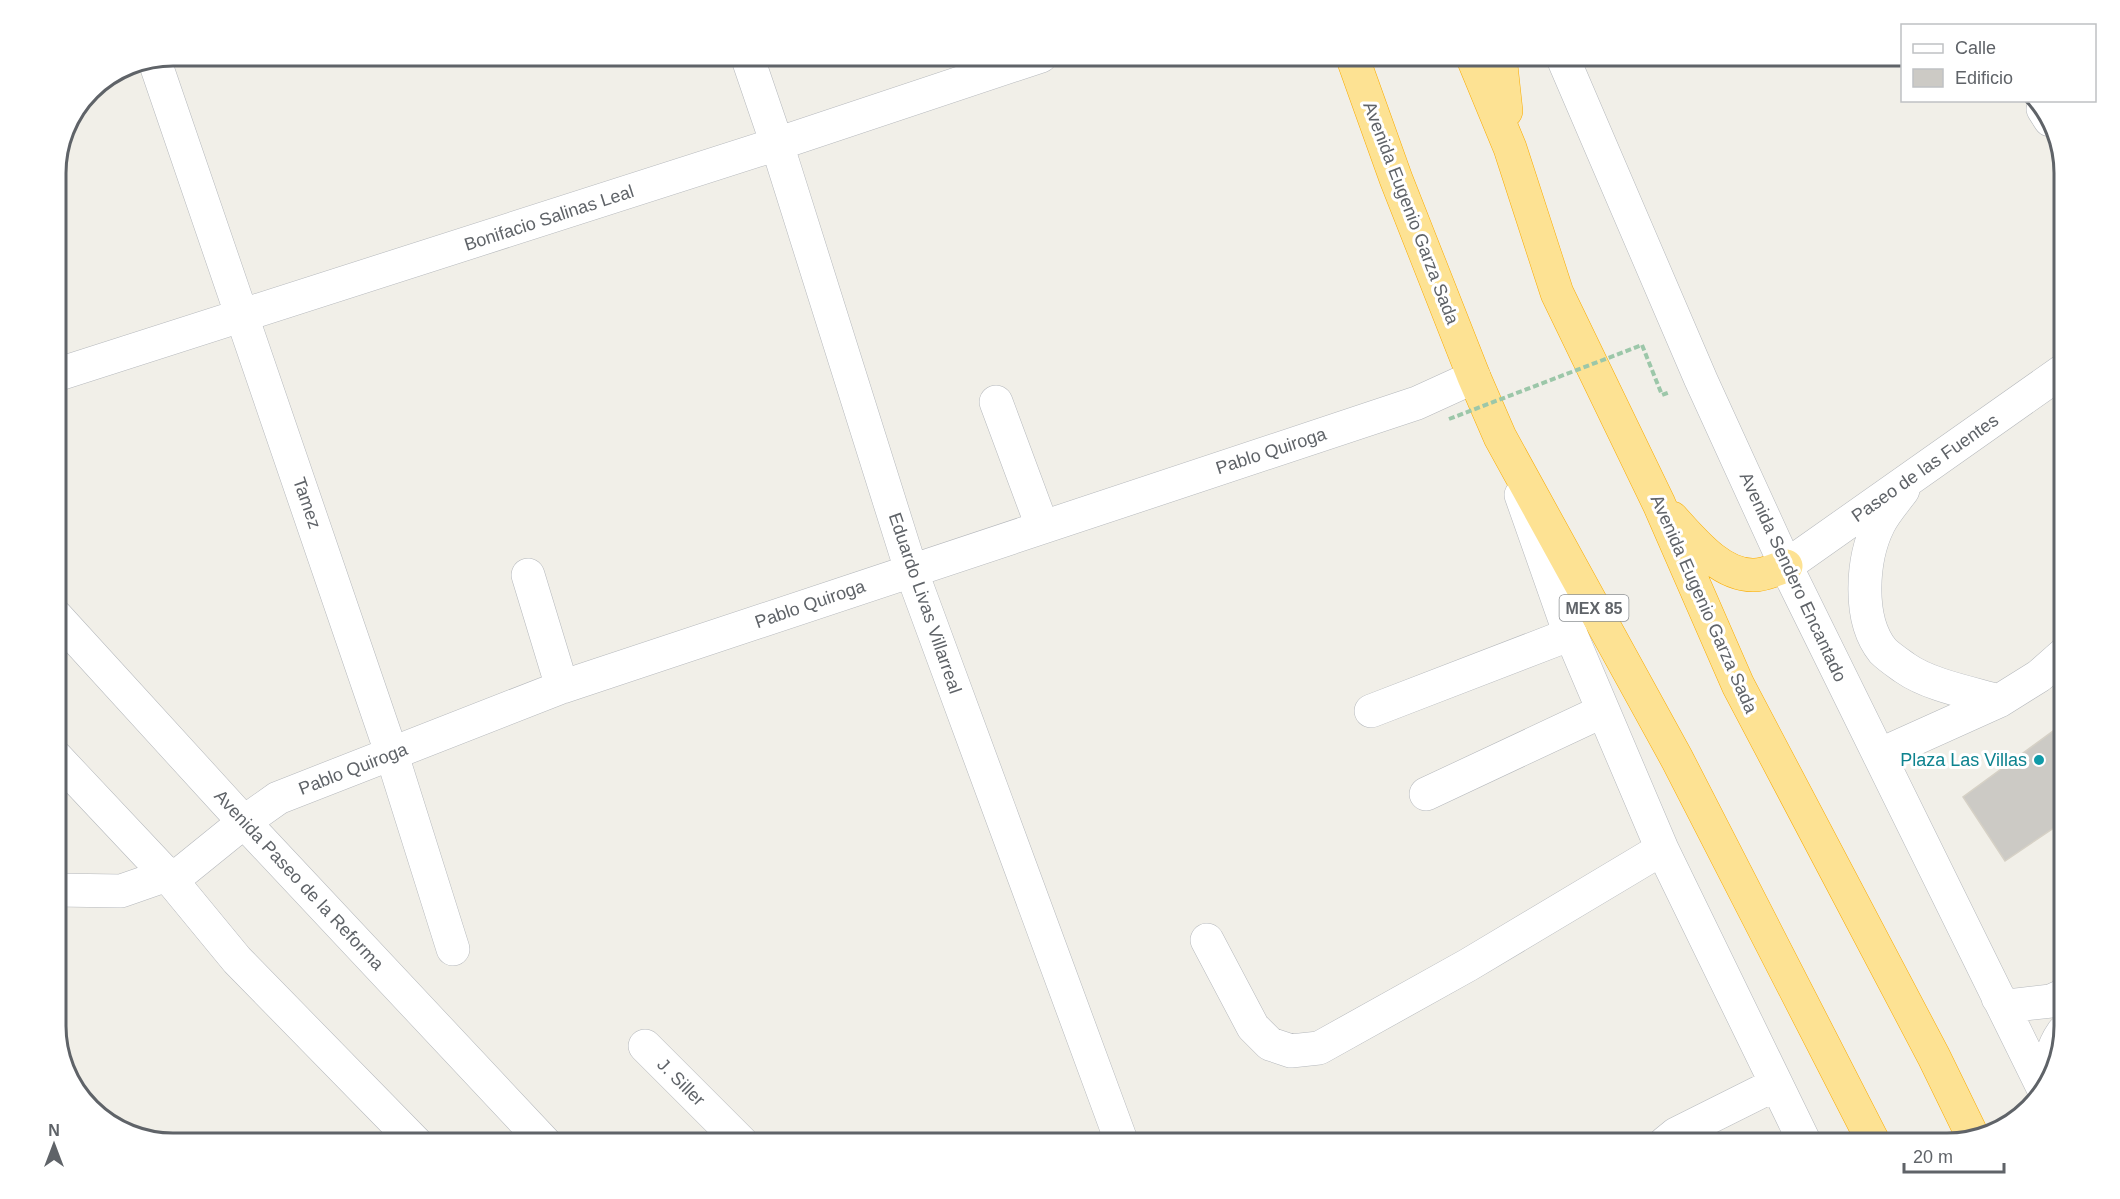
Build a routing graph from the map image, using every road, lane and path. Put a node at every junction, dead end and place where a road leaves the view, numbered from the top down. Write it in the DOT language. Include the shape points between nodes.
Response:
graph roads {
  1 [pos="750,66"];
  2 [pos="1011,66"];
  3 [pos="1356,66"];
  4 [pos="1476,66"];
  5 [pos="1501,66"];
  6 [pos="1566,66"];
  7 [pos="157,67"];
  8 [pos="777,144"];
  9 [pos="1510,148"];
  10 [pos="243,316"];
  11 [pos="66,372"];
  12 [pos="1474,377"];
  13 [pos="2054,377"];
  14 [pos="1662,395"];
  15 [pos="996,402"];
  16 [pos="1449,419"];
  17 [pos="1500,437"];
  18 [pos="1914,474"];
  19 [pos="1659,504"];
  20 [pos="1042,526"];
  21 [pos="1786,566"];
  22 [pos="911,570"];
  23 [pos="528,575"];
  24 [pos="66,627"];
  25 [pos="1571,634"];
  26 [pos="2054,663"];
  27 [pos="562,687"];
  28 [pos="1999,701"];
  29 [pos="1371,711"];
  30 [pos="1603,711"];
  31 [pos="392,754"];
  32 [pos="1879,754"];
  33 [pos="66,768"];
  34 [pos="1426,794"];
  35 [pos="244,822"];
  36 [pos="1662,849"];
  37 [pos="167,875"];
  38 [pos="66,890"];
  39 [pos="1207,940"];
  40 [pos="453,949"];
  41 [pos="1998,998"];
  42 [pos="2054,999"];
  43 [pos="645,1046"];
  44 [pos="2039,1081"];
  45 [pos="1776,1084"];
  46 [pos="1971,1130"];
  47 [pos="406,1133"];
  48 [pos="535,1133"];
  49 [pos="732,1133"];
  50 [pos="1118,1133"];
  51 [pos="1678,1133"];
  52 [pos="1800,1133"];
  53 [pos="1869,1133"];
  1 -- 8 [label="street, Eduardo Livas Villarreal"];
  2 -- 8 [label="street, Bonifacio Salinas Leal"];
  3 -- 12 [label="highway, Avenida Eugenio Garza Sada / MEX 85"];
  4 -- 9 [label="highway, Avenida Eugenio Garza Sada"];
  5 -- 9 [label="highway"];
  6 -- 21 [label="street, Avenida Sendero Encantado"];
  7 -- 10 [label="street, Tamez"];
  8 -- 10 [label="street, Bonifacio Salinas Leal"];
  8 -- 22 [label="street, Eduardo Livas Villarreal"];
  9 -- 19 [label="highway, Avenida Eugenio Garza Sada" via="1557,293"];
  10 -- 11 [label="street, Bonifacio Salinas Leal"];
  10 -- 31 [label="street, Tamez"];
  12 -- 17 [label="highway, Avenida Eugenio Garza Sada / MEX 85"];
  12 -- 20 [label="street, Pablo Quiroga" via="1417,403"];
  13 -- 18 [label="street, Paseo de las Fuentes"];
  14 -- 16 [label="path, bridge" via="1642,345"];
  15 -- 20 [label="street"];
  17 -- 25 [label="street, Avenida Eugenio Garza Sada"];
  17 -- 53 [label="highway, Avenida Eugenio Garza Sada / MEX 85" via="1677,759"];
  18 -- 21 [label="street, Paseo de las Fuentes"];
  18 -- 28 [label="street" via="1880,524 1868,557 1864,595 1869,624 1883,650 1906,669"];
  19 -- 21 [label="highway" via="1725,567 1740,574 1757,575"];
  19 -- 46 [label="highway, Avenida Eugenio Garza Sada" via="1738,685"];
  20 -- 22 [label="street, Pablo Quiroga"];
  21 -- 32 [label="street, Avenida Sendero Encantado"];
  22 -- 27 [label="street, Pablo Quiroga"];
  22 -- 50 [label="street, Eduardo Livas Villarreal"];
  23 -- 27 [label="street"];
  24 -- 35 [label="street, Avenida Paseo de la Reforma"];
  25 -- 29 [label="street"];
  25 -- 30 [label="street, Avenida Eugenio Garza Sada"];
  26 -- 28 [label="street"];
  27 -- 31 [label="street, Pablo Quiroga"];
  28 -- 32 [label="street"];
  30 -- 34 [label="street"];
  30 -- 36 [label="street, Avenida Eugenio Garza Sada"];
  31 -- 35 [label="street, Pablo Quiroga" via="278,798"];
  31 -- 40 [label="street, Tamez"];
  32 -- 41 [label="street, Avenida Sendero Encantado"];
  33 -- 37 [label="street"];
  35 -- 37 [label="street, Pablo Quiroga" via="181,873"];
  35 -- 48 [label="street, Avenida Paseo de la Reforma"];
  36 -- 39 [label="street" via="1319,1048 1291,1051 1270,1044 1253,1027"];
  36 -- 45 [label="street, Avenida Eugenio Garza Sada"];
  37 -- 38 [label="street, Pablo Quiroga" via="121,891"];
  37 -- 47 [label="street" via="237,960"];
  41 -- 42 [label="street" via="2008,1006"];
  41 -- 44 [label="street, Avenida Sendero Encantado"];
  43 -- 49 [label="street, J. Siller"];
  45 -- 51 [label="street"];
  45 -- 52 [label="street, Avenida Eugenio Garza Sada"];
}
